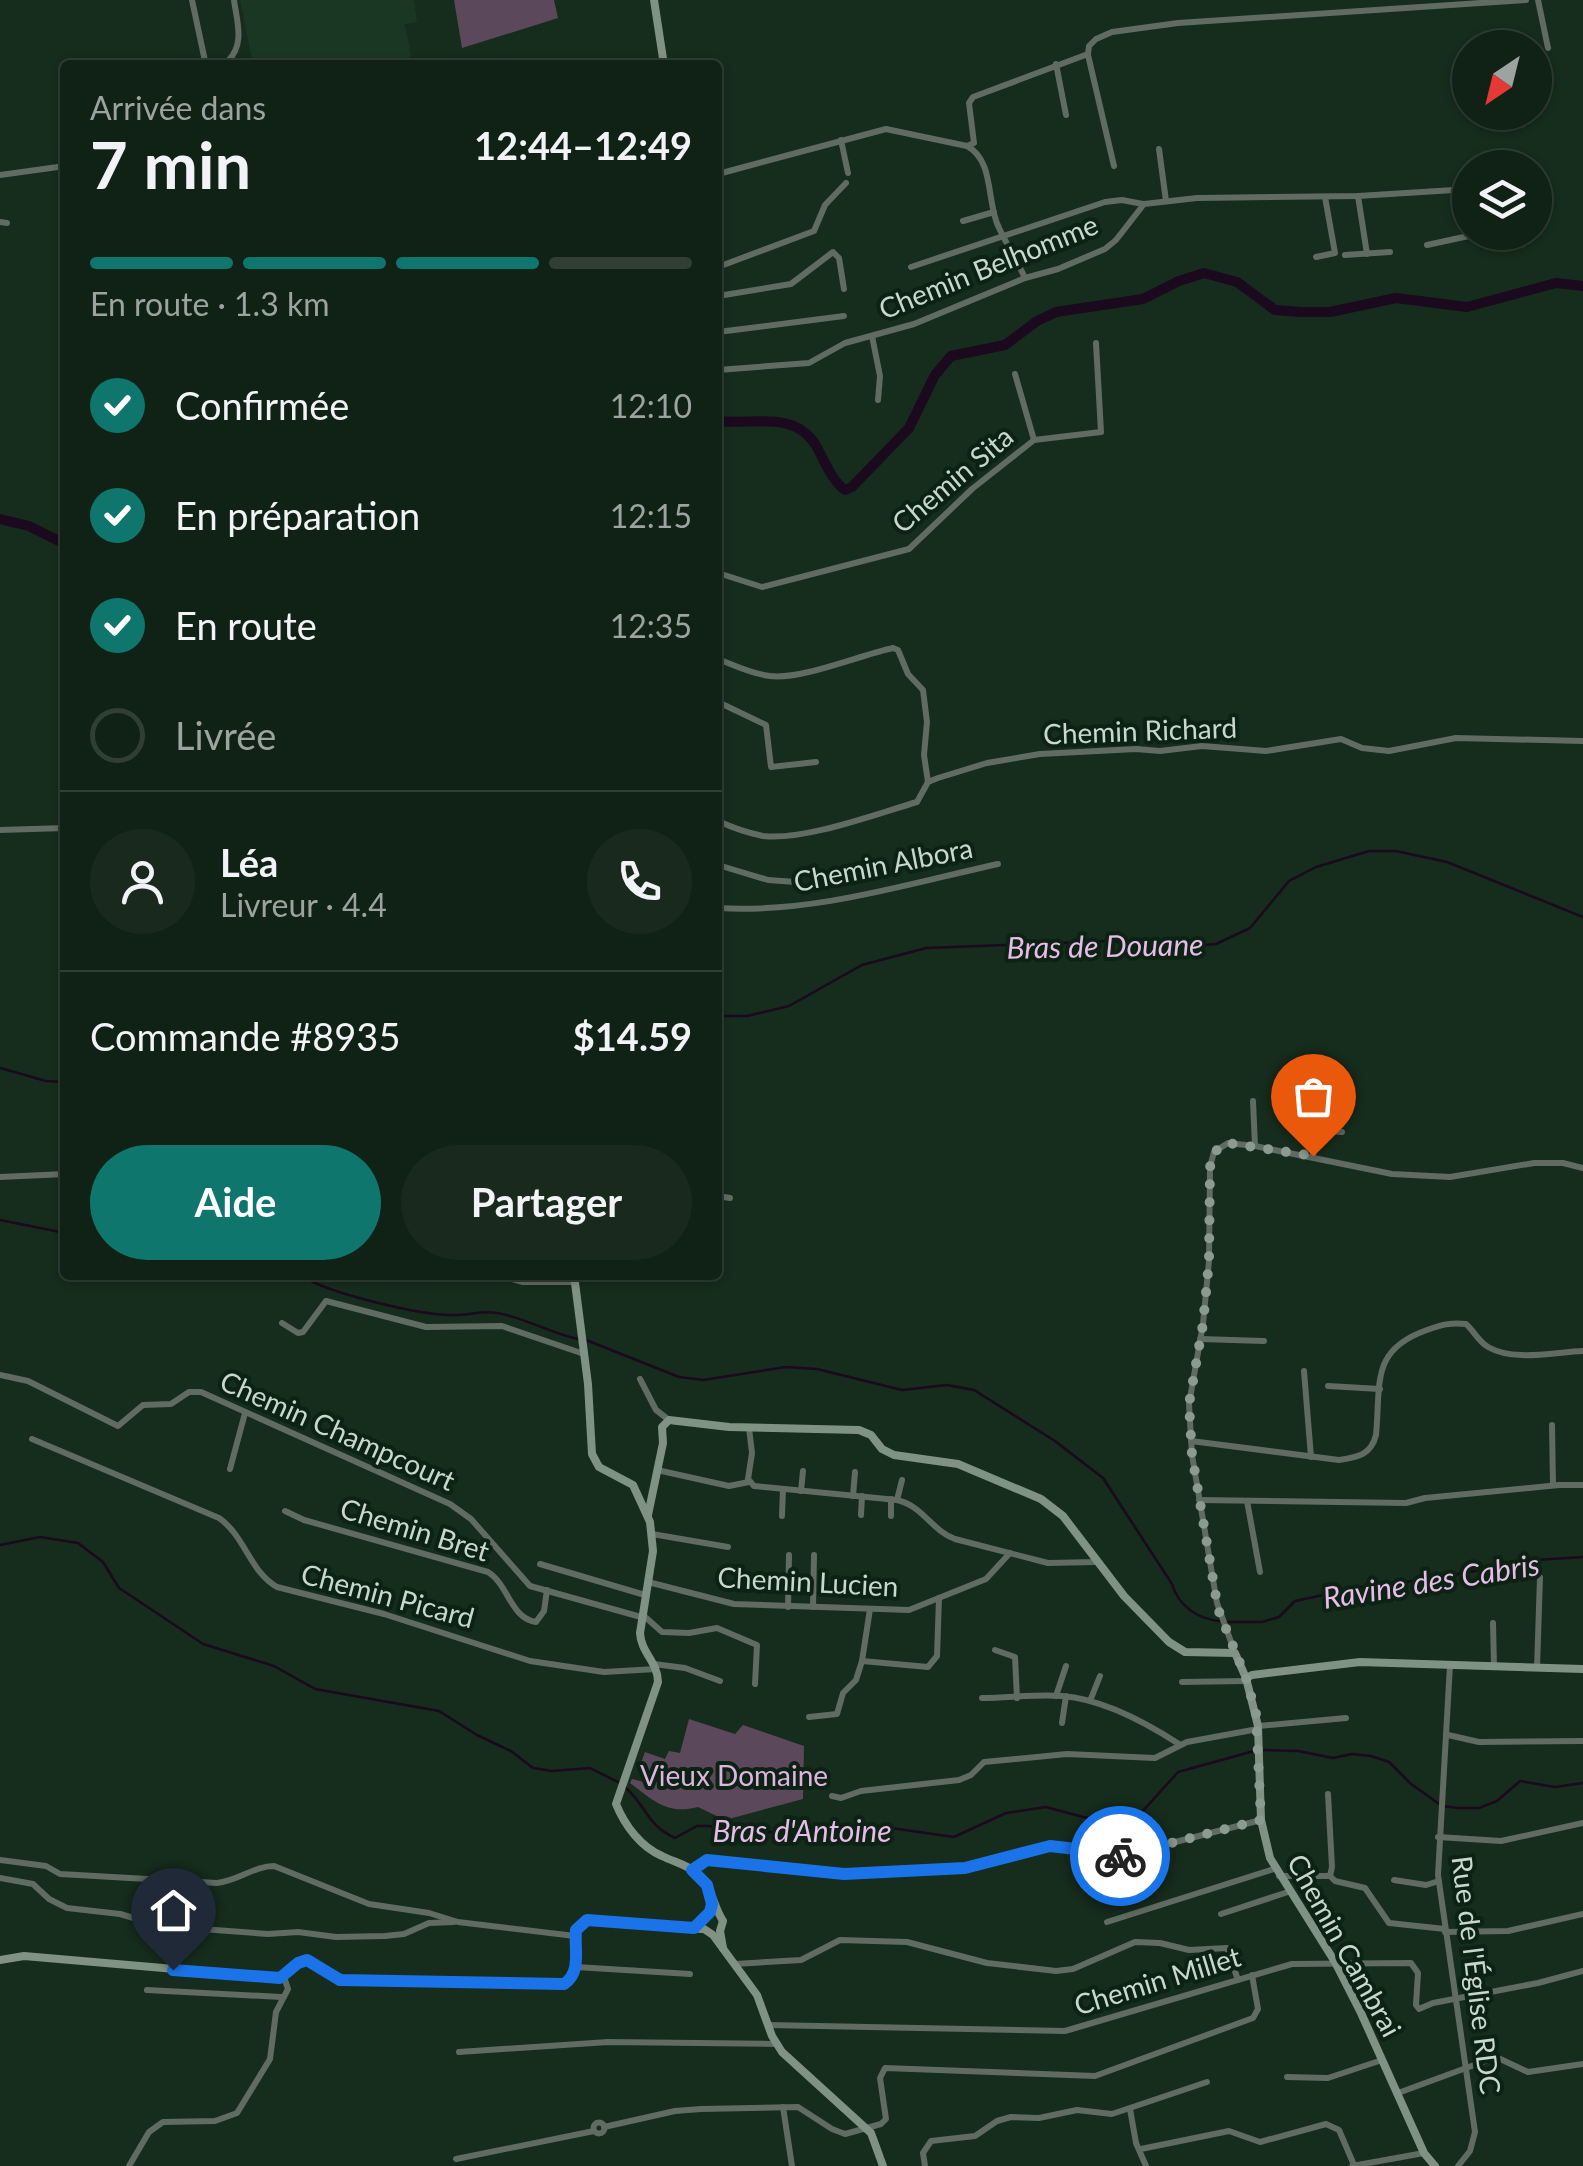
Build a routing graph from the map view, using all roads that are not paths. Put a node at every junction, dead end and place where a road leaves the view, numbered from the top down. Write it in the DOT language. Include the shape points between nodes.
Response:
graph roads {
  1 [pos="192,0"];
  2 [pos="234,0"];
  3 [pos="654,0"];
  4 [pos="1526,0"];
  5 [pos="1538,0"];
  6 [pos="1544,30"];
  7 [pos="1088,54"];
  8 [pos="205,60"];
  9 [pos="231,60"];
  10 [pos="663,60"];
  11 [pos="1056,64"];
  12 [pos="1066,114"];
  13 [pos="841,140"];
  14 [pos="967,146"];
  15 [pos="1159,149"];
  16 [pos="1114,166"];
  17 [pos="60,167"];
  18 [pos="722,173"];
  19 [pos="848,174"];
  20 [pos="0,175"];
  21 [pos="846,184"];
  22 [pos="1452,189"];
  23 [pos="1358,196"];
  24 [pos="1324,197"];
  25 [pos="1166,201"];
  26 [pos="1144,204"];
  27 [pos="994,212"];
  28 [pos="963,221"];
  29 [pos="1006,236"];
  30 [pos="1452,239"];
  31 [pos="1426,245"];
  32 [pos="1390,252"];
  33 [pos="1367,254"];
  34 [pos="1345,255"];
  35 [pos="1316,257"];
  36 [pos="722,265"];
  37 [pos="911,267"];
  38 [pos="1025,278"];
  39 [pos="844,288"];
  40 [pos="722,295"];
  41 [pos="844,316"];
  42 [pos="722,331"];
  43 [pos="872,336"];
  44 [pos="1096,343"];
  45 [pos="722,370"];
  46 [pos="1015,374"];
  47 [pos="878,400"];
  48 [pos="1034,440"];
  49 [pos="722,574"];
  50 [pos="722,660"];
  51 [pos="722,704"];
  52 [pos="1583,741"];
  53 [pos="816,762"];
  54 [pos="928,782"];
  55 [pos="722,822"];
  56 [pos="60,828"];
  57 [pos="0,830"];
  58 [pos="998,864"];
  59 [pos="722,866"];
  60 [pos="796,882"];
  61 [pos="722,908"];
  62 [pos="1253,1101"];
  63 [pos="1342,1132"];
  64 [pos="1255,1146"];
  65 [pos="1313,1156"];
  66 [pos="1583,1168"];
  67 [pos="60,1174"];
  68 [pos="0,1177"];
  69 [pos="722,1197"];
  70 [pos="730,1198"];
  71 [pos="517,1280"];
  72 [pos="550,1280"];
  73 [pos="575,1280"];
  74 [pos="282,1323"];
  75 [pos="1200,1339"];
  76 [pos="1264,1341"];
  77 [pos="1583,1351"];
  78 [pos="585,1352"];
  79 [pos="1304,1371"];
  80 [pos="0,1375"];
  81 [pos="640,1379"];
  82 [pos="1328,1386"];
  83 [pos="1380,1389"];
  84 [pos="245,1413"];
  85 [pos="669,1420"];
  86 [pos="1552,1425"];
  87 [pos="749,1428"];
  88 [pos="32,1438"];
  89 [pos="1191,1441"];
  90 [pos="1311,1457"];
  91 [pos="230,1469"];
  92 [pos="657,1470"];
  93 [pos="804,1471"];
  94 [pos="855,1472"];
  95 [pos="902,1480"];
  96 [pos="749,1482"];
  97 [pos="1553,1485"];
  98 [pos="1583,1485"];
  99 [pos="783,1489"];
  100 [pos="802,1491"];
  101 [pos="858,1496"];
  102 [pos="894,1500"];
  103 [pos="1199,1500"];
  104 [pos="1246,1501"];
  105 [pos="285,1511"];
  106 [pos="648,1515"];
  107 [pos="861,1515"];
  108 [pos="782,1516"];
  109 [pos="891,1516"];
  110 [pos="652,1534"];
  111 [pos="728,1548"];
  112 [pos="1010,1552"];
  113 [pos="789,1555"];
  114 [pos="814,1556"];
  115 [pos="1096,1562"];
  116 [pos="540,1564"];
  117 [pos="1260,1572"];
  118 [pos="1499,1579"];
  119 [pos="648,1582"];
  120 [pos="547,1590"];
  121 [pos="645,1595"];
  122 [pos="939,1597"];
  123 [pos="788,1607"];
  124 [pos="814,1608"];
  125 [pos="870,1609"];
  126 [pos="642,1616"];
  127 [pos="1493,1623"];
  128 [pos="996,1650"];
  129 [pos="1235,1652"];
  130 [pos="862,1661"];
  131 [pos="1450,1665"];
  132 [pos="656,1666"];
  133 [pos="1066,1666"];
  134 [pos="1494,1666"];
  135 [pos="1537,1668"];
  136 [pos="1583,1669"];
  137 [pos="1100,1676"];
  138 [pos="720,1680"];
  139 [pos="1246,1680"];
  140 [pos="1182,1682"];
  141 [pos="755,1684"];
  142 [pos="1056,1696"];
  143 [pos="1066,1696"];
  144 [pos="982,1698"];
  145 [pos="1017,1698"];
  146 [pos="1090,1701"];
  147 [pos="809,1717"];
  148 [pos="1346,1718"];
  149 [pos="1062,1723"];
  150 [pos="1258,1727"];
  151 [pos="1448,1734"];
  152 [pos="1583,1742"];
  153 [pos="1179,1744"];
  154 [pos="1328,1794"];
  155 [pos="832,1796"];
  156 [pos="1261,1820"];
  157 [pos="1583,1824"];
  158 [pos="1438,1837"];
  159 [pos="0,1860"];
  160 [pos="692,1870"];
  161 [pos="1276,1872"];
  162 [pos="1330,1876"];
  163 [pos="0,1878"];
  164 [pos="1394,1880"];
  165 [pos="1439,1880"];
  166 [pos="1288,1892"];
  167 [pos="712,1910"];
  168 [pos="1222,1914"];
  169 [pos="1583,1914"];
  170 [pos="458,1922"];
  171 [pos="1107,1922"];
  172 [pos="699,1926"];
  173 [pos="1445,1931"];
  174 [pos="716,1933"];
  175 [pos="575,1936"];
  176 [pos="0,1960"];
  177 [pos="1334,1962"];
  178 [pos="735,1964"];
  179 [pos="576,1968"];
  180 [pos="1583,1970"];
  181 [pos="690,1974"];
  182 [pos="1252,1975"];
  183 [pos="284,1977"];
  184 [pos="1238,1980"];
  185 [pos="148,1990"];
  186 [pos="281,1997"];
  187 [pos="1454,1998"];
  188 [pos="768,2025"];
  189 [pos="776,2044"];
  190 [pos="459,2052"];
  191 [pos="1384,2060"];
  192 [pos="1583,2064"];
  193 [pos="1465,2068"];
  194 [pos="1287,2077"];
  195 [pos="1208,2082"];
  196 [pos="1398,2092"];
  197 [pos="783,2106"];
  198 [pos="1130,2109"];
  199 [pos="867,2128"];
  200 [pos="1141,2149"];
  201 [pos="1424,2153"];
  202 [pos="456,2159"];
  203 [pos="129,2166"];
  204 [pos="792,2166"];
  205 [pos="883,2166"];
  206 [pos="925,2166"];
  207 [pos="1146,2166"];
  208 [pos="1352,2166"];
  209 [pos="1435,2166"];
  210 [pos="1458,2166"];
  1 -- 8 [label="street"];
  2 -- 9 [label="street" via="240,36"];
  3 -- 10 [label="main road"];
  4 -- 7 [label="street" via="1178,23 1112,32"];
  5 -- 6 [label="street"];
  7 -- 11 [label="street"];
  7 -- 16 [label="street"];
  11 -- 12 [label="street"];
  11 -- 14 [label="street" via="973,97 974,142"];
  13 -- 14 [label="street" via="886,130"];
  13 -- 18 [label="street"];
  13 -- 19 [label="street"];
  14 -- 27 [label="street" via="982,162"];
  15 -- 25 [label="street"];
  17 -- 20 [label="street"];
  21 -- 36 [label="street" via="814,231"];
  22 -- 23 [label="street"];
  23 -- 24 [label="street"];
  23 -- 33 [label="street"];
  24 -- 25 [label="street"];
  24 -- 35 [label="street" via="1335,253"];
  25 -- 26 [label="street"];
  26 -- 29 [label="street" via="1105,202"];
  26 -- 38 [label="street, Chemin Belhomme" via="1105,249"];
  27 -- 28 [label="street"];
  27 -- 29 [label="street"];
  29 -- 37 [label="street"];
  29 -- 38 [label="street"];
  30 -- 31 [label="street"];
  32 -- 33 [label="street"];
  33 -- 34 [label="street"];
  38 -- 43 [label="street, Chemin Belhomme"];
  39 -- 40 [label="street" via="833,252 791,284"];
  41 -- 42 [label="street"];
  43 -- 45 [label="street, Chemin Belhomme" via="802,364"];
  43 -- 47 [label="street"];
  44 -- 48 [label="street, Chemin Sita" via="1101,432"];
  46 -- 48 [label="street"];
  48 -- 49 [label="street, Chemin Sita" via="909,549 762,588"];
  50 -- 54 [label="street" via="789,676 898,650 923,690"];
  51 -- 53 [label="street" via="766,725 771,767"];
  52 -- 54 [label="street, Chemin Richard" via="1456,738 1389,751 1341,739 1266,751 1202,746 1040,754"];
  54 -- 55 [label="street, Chemin Richard" via="918,802 791,834 763,836"];
  56 -- 57 [label="street"];
  58 -- 61 [label="street, Chemin Albora" via="821,903"];
  59 -- 60 [label="street"];
  62 -- 64 [label="street"];
  63 -- 65 [label="street" via="1311,1128"];
  64 -- 65 [label="street"];
  64 -- 75 [label="street, Chemin Cambrai" via="1228,1143 1214,1152"];
  65 -- 66 [label="street" via="1392,1174 1450,1177 1534,1162"];
  67 -- 68 [label="street"];
  69 -- 70 [label="street"];
  71 -- 72 [label="street"];
  73 -- 78 [label="main road"];
  74 -- 78 [label="street" via="304,1332 326,1301 426,1327 502,1326"];
  75 -- 76 [label="street"];
  75 -- 89 [label="street, Chemin Cambrai" via="1189,1404"];
  77 -- 83 [label="street" via="1500,1352 1466,1324 1446,1323 1402,1339 1382,1363"];
  78 -- 106 [label="main road" via="595,1462 633,1485"];
  79 -- 90 [label="street"];
  80 -- 84 [label="street, Chemin Champcourt" via="28,1381 118,1426 142,1404 170,1404 195,1392"];
  81 -- 85 [label="street"];
  82 -- 83 [label="street"];
  83 -- 90 [label="street" via="1369,1451 1339,1460"];
  84 -- 91 [label="street"];
  84 -- 120 [label="street, Chemin Champcourt" via="450,1504 526,1583"];
  85 -- 87 [label="main road"];
  85 -- 92 [label="main road" via="662,1427"];
  86 -- 97 [label="street"];
  87 -- 96 [label="street"];
  87 -- 115 [label="main road" via="858,1430 894,1456 973,1470 1053,1507"];
  88 -- 132 [label="street, Chemin Picard" via="219,1518 277,1588 530,1661 604,1672"];
  89 -- 90 [label="street"];
  89 -- 103 [label="street, Chemin Cambrai"];
  92 -- 96 [label="street" via="729,1486"];
  92 -- 106 [label="main road"];
  93 -- 100 [label="street"];
  94 -- 101 [label="street"];
  95 -- 102 [label="street"];
  96 -- 99 [label="street"];
  97 -- 98 [label="street"];
  97 -- 104 [label="street" via="1406,1503"];
  99 -- 100 [label="street"];
  99 -- 108 [label="street"];
  100 -- 101 [label="street"];
  101 -- 102 [label="street"];
  101 -- 107 [label="street"];
  102 -- 109 [label="street"];
  102 -- 112 [label="street" via="922,1512 941,1533"];
  103 -- 104 [label="street"];
  103 -- 129 [label="street, Chemin Cambrai" via="1222,1620"];
  104 -- 117 [label="street"];
  105 -- 120 [label="street, Chemin Bret" via="488,1572 528,1620 542,1616"];
  106 -- 110 [label="main road"];
  110 -- 111 [label="street"];
  110 -- 119 [label="main road"];
  112 -- 115 [label="street" via="1048,1563"];
  112 -- 122 [label="street, Chemin Lucien" via="986,1579"];
  113 -- 123 [label="street"];
  114 -- 124 [label="street"];
  115 -- 129 [label="main road" via="1180,1650"];
  116 -- 121 [label="street"];
  118 -- 135 [label="street" via="1534,1572 1540,1577"];
  119 -- 121 [label="main road"];
  119 -- 123 [label="street, Chemin Lucien" via="715,1601"];
  120 -- 126 [label="street, Chemin Champcourt"];
  121 -- 126 [label="main road"];
  122 -- 125 [label="street, Chemin Lucien" via="909,1610"];
  122 -- 130 [label="street" via="932,1664"];
  123 -- 124 [label="street, Chemin Lucien"];
  124 -- 125 [label="street, Chemin Lucien"];
  125 -- 130 [label="street"];
  126 -- 132 [label="main road" via="640,1642"];
  126 -- 141 [label="street, Chemin Champcourt" via="662,1632 718,1628 756,1645"];
  127 -- 134 [label="street"];
  128 -- 145 [label="street" via="1015,1658"];
  129 -- 139 [label="main road, Chemin Cambrai"];
  130 -- 147 [label="street" via="837,1714"];
  131 -- 134 [label="main road"];
  131 -- 139 [label="main road" via="1360,1662"];
  131 -- 151 [label="street, Rue de l'Église RDC"];
  132 -- 138 [label="street, Chemin Picard"];
  132 -- 160 [label="main road" via="658,1682 616,1804 640,1842"];
  133 -- 142 [label="street"];
  134 -- 135 [label="main road"];
  135 -- 136 [label="main road"];
  137 -- 146 [label="street"];
  139 -- 140 [label="street"];
  139 -- 150 [label="main road, Chemin Cambrai"];
  142 -- 143 [label="street"];
  142 -- 145 [label="street"];
  143 -- 146 [label="street"];
  143 -- 149 [label="street"];
  144 -- 145 [label="street"];
  146 -- 153 [label="street"];
  148 -- 150 [label="street"];
  150 -- 153 [label="street"];
  150 -- 156 [label="main road, Chemin Cambrai"];
  151 -- 152 [label="street" via="1479,1742"];
  151 -- 158 [label="street, Rue de l'Église RDC"];
  153 -- 155 [label="street" via="1156,1758 1067,1754 984,1762 958,1780"];
  154 -- 162 [label="street"];
  156 -- 160 [label="street" via="1113,1858 1050,1846 965,1868 844,1874 713,1859"];
  156 -- 161 [label="main road, Chemin Cambrai"];
  157 -- 158 [label="street" via="1501,1842"];
  158 -- 165 [label="street, Rue de l'Église RDC"];
  159 -- 170 [label="street" via="60,1874 217,1883 274,1866 369,1904"];
  160 -- 167 [label="main road" via="707,1885"];
  161 -- 162 [label="street"];
  161 -- 166 [label="main road, Chemin Cambrai"];
  161 -- 171 [label="street"];
  162 -- 173 [label="street" via="1362,1886 1391,1925"];
  163 -- 170 [label="street" via="33,1884 58,1905 161,1926 336,1937 404,1934 429,1923"];
  164 -- 165 [label="street"];
  165 -- 173 [label="street, Rue de l'Église RDC"];
  166 -- 168 [label="street"];
  166 -- 177 [label="main road, Chemin Cambrai"];
  167 -- 172 [label="main road"];
  167 -- 174 [label="main road" via="722,1921"];
  169 -- 173 [label="street" via="1508,1931"];
  170 -- 175 [label="street"];
  172 -- 174 [label="main road"];
  172 -- 175 [label="main road" via="598,1919 582,1923"];
  173 -- 187 [label="street, Rue de l'Église RDC"];
  174 -- 178 [label="main road"];
  175 -- 179 [label="main road"];
  176 -- 183 [label="main road" via="24,1956"];
  177 -- 182 [label="street, Chemin Millet"];
  177 -- 187 [label="street, Chemin Millet" via="1410,1962 1418,1973 1417,2008"];
  177 -- 191 [label="main road, Chemin Cambrai"];
  178 -- 184 [label="street" via="801,1960 840,1940 897,1940 987,1963 1056,1971 1129,1944 1156,1943 1227,1948"];
  178 -- 188 [label="main road" via="758,1995"];
  179 -- 181 [label="street"];
  179 -- 183 [label="main road" via="564,1984 346,1980 307,1960"];
  180 -- 187 [label="street"];
  182 -- 184 [label="street, Chemin Millet"];
  182 -- 199 [label="street" via="1258,2009 1249,2021 1095,2076 883,2068 886,2119"];
  183 -- 186 [label="street" via="288,1988"];
  184 -- 188 [label="street, Chemin Millet" via="1065,2031"];
  185 -- 186 [label="street"];
  186 -- 203 [label="street" via="270,2059 237,2114 215,2122 163,2122"];
  187 -- 193 [label="street, Rue de l'Église RDC"];
  188 -- 189 [label="main road"];
  189 -- 190 [label="street" via="622,2042"];
  189 -- 199 [label="main road"];
  191 -- 194 [label="street" via="1328,2078"];
  191 -- 196 [label="main road, Chemin Cambrai"];
  192 -- 193 [label="street" via="1528,2072 1496,2057"];
  193 -- 196 [label="street"];
  193 -- 210 [label="street, Rue de l'Église RDC" via="1475,2132"];
  195 -- 198 [label="street"];
  196 -- 201 [label="main road, Chemin Cambrai"];
  197 -- 199 [label="street" via="805,2109 839,2133"];
  197 -- 202 [label="street" via="675,2111 604,2127 601,2122 594,2130"];
  197 -- 204 [label="street"];
  198 -- 200 [label="street"];
  198 -- 206 [label="street" via="1001,2119 975,2136 931,2142 923,2152"];
  199 -- 205 [label="main road"];
  200 -- 207 [label="street"];
  200 -- 208 [label="street" via="1229,2131 1260,2142 1332,2124"];
  201 -- 208 [label="street"];
  201 -- 209 [label="main road, Chemin Cambrai"];
}
